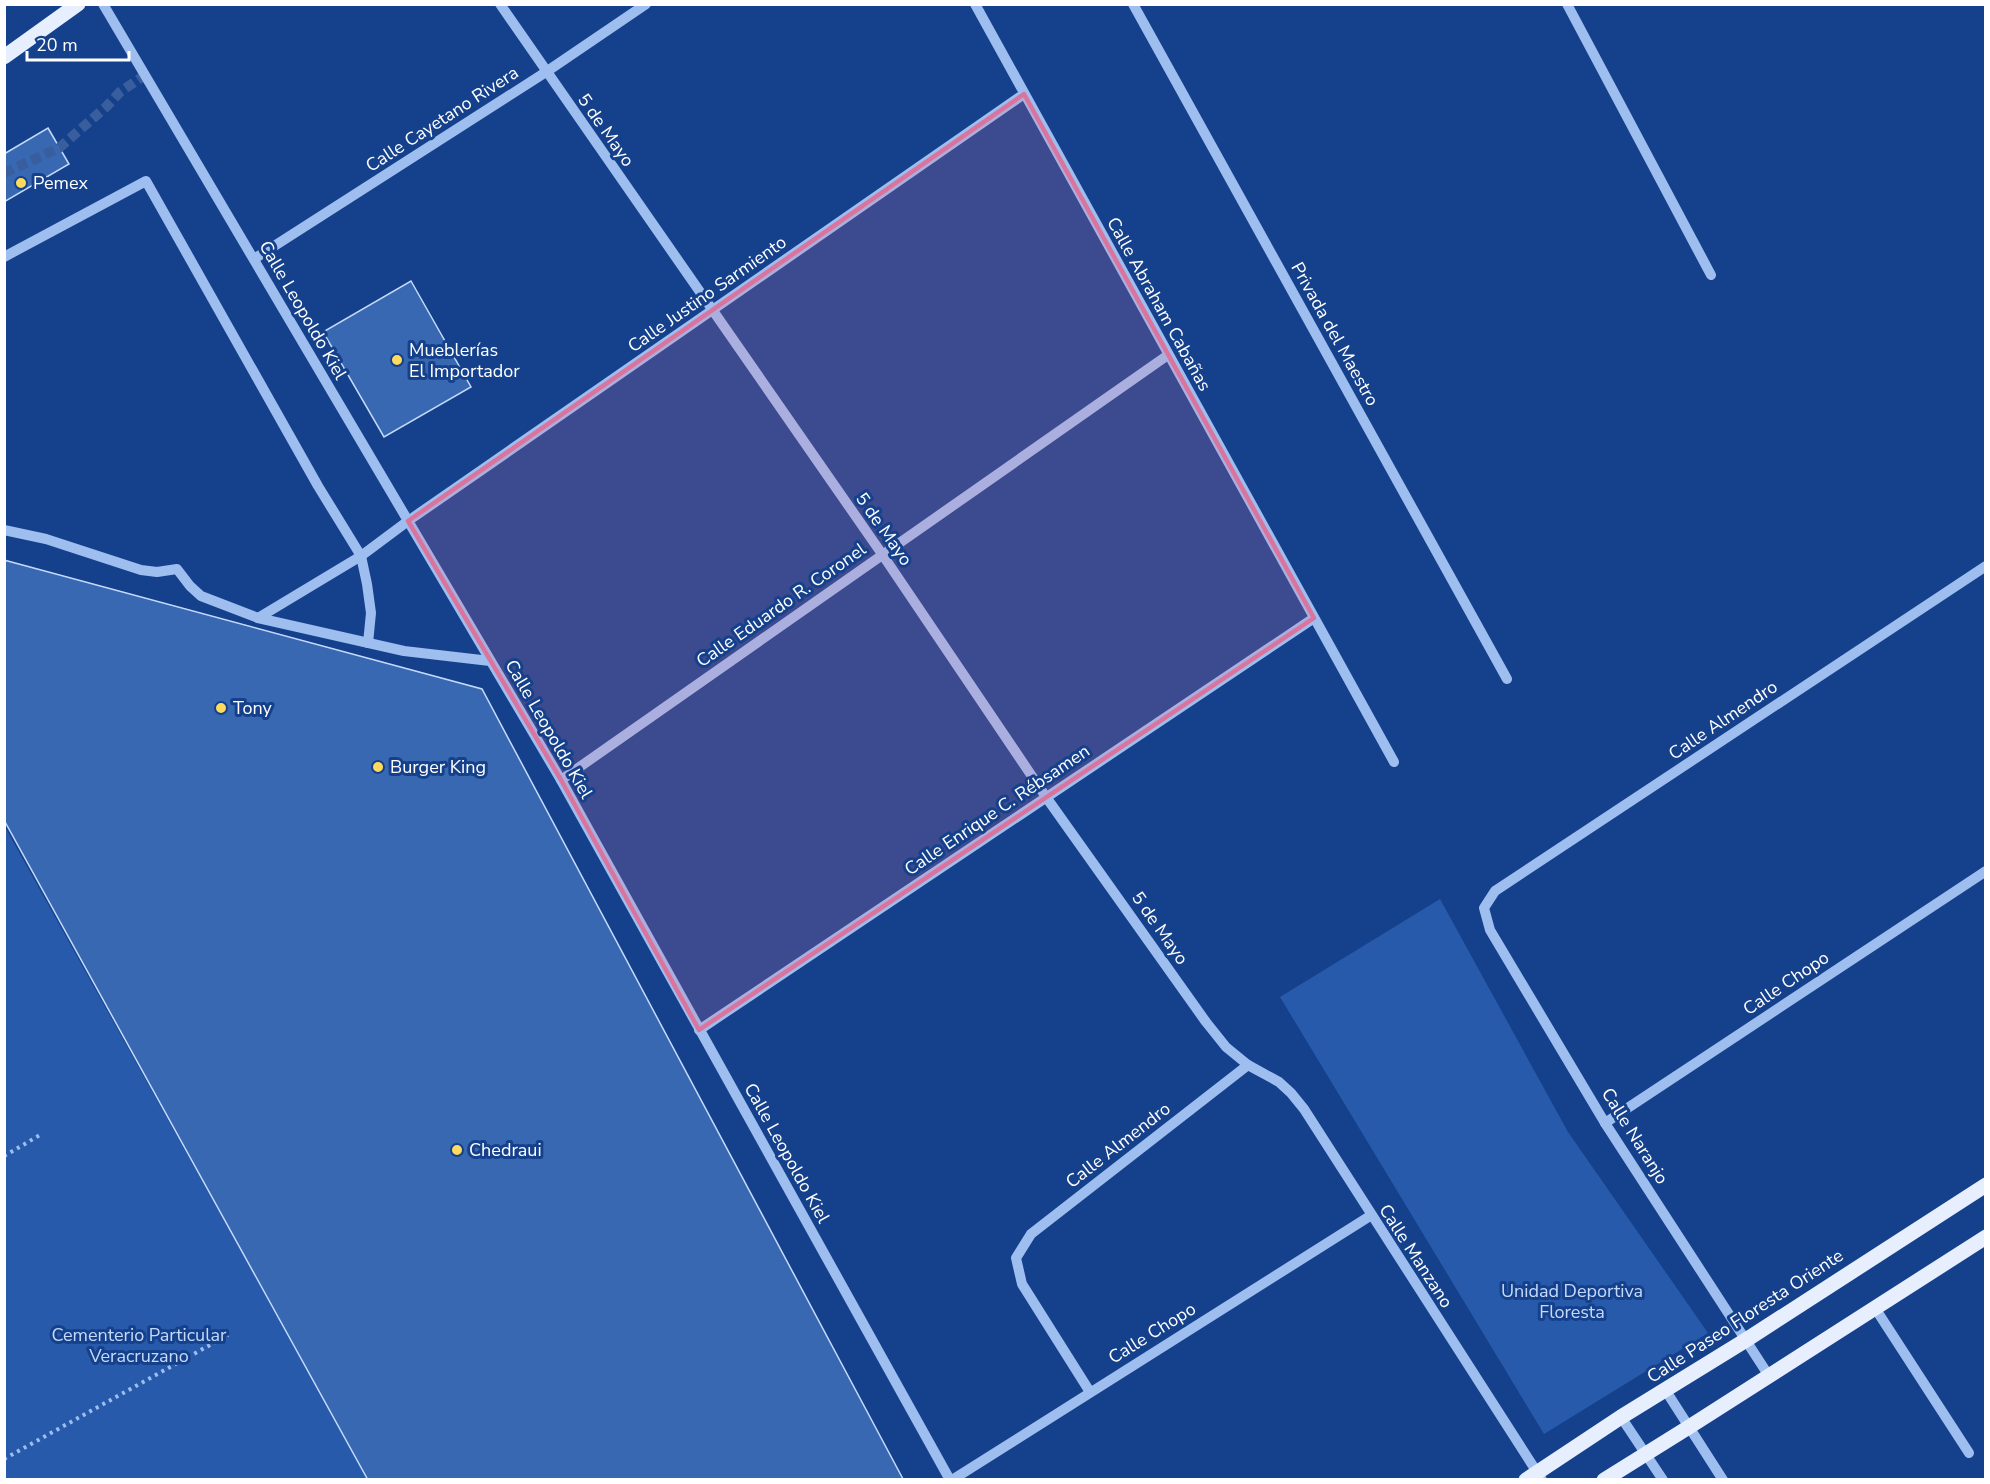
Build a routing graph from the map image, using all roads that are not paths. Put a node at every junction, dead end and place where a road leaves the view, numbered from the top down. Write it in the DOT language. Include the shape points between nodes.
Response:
graph roads {
  1 [pos="78,4"];
  2 [pos="104,4"];
  3 [pos="500,4"];
  4 [pos="646,4"];
  5 [pos="975,4"];
  6 [pos="1133,4"];
  7 [pos="1567,4"];
  8 [pos="4,57"];
  9 [pos="546,72"];
  10 [pos="1024,94"];
  11 [pos="4,257"];
  12 [pos="254,259"];
  13 [pos="1711,275"];
  14 [pos="712,311"];
  15 [pos="1168,355"];
  16 [pos="408,521"];
  17 [pos="4,530"];
  18 [pos="882,554"];
  19 [pos="361,556"];
  20 [pos="1986,566"];
  21 [pos="258,618"];
  22 [pos="1314,618"];
  23 [pos="368,643"];
  24 [pos="490,661"];
  25 [pos="1507,680"];
  26 [pos="1394,762"];
  27 [pos="561,780"];
  28 [pos="1046,797"];
  29 [pos="1986,871"];
  30 [pos="1484,908"];
  31 [pos="699,1030"];
  32 [pos="1248,1065"];
  33 [pos="1605,1123"];
  34 [pos="1986,1185"];
  35 [pos="1371,1216"];
  36 [pos="1986,1236"];
  37 [pos="1875,1308"];
  38 [pos="1746,1340"];
  39 [pos="1769,1376"];
  40 [pos="1666,1391"];
  41 [pos="1090,1392"];
  42 [pos="1621,1417"];
  43 [pos="1689,1427"];
  44 [pos="1645,1453"];
  45 [pos="1969,1453"];
  46 [pos="1535,1477"];
  47 [pos="951,1479"];
  48 [pos="1604,1479"];
  49 [pos="1663,1479"];
  50 [pos="1723,1479"];
  1 -- 8 [label="main road"];
  2 -- 12 [label="street, Calle Leopoldo Kiel"];
  3 -- 9 [label="street, 5 de Mayo"];
  4 -- 9 [label="street, Calle Cayetano Rivera"];
  5 -- 10 [label="street, Calle Abraham Cabañas"];
  6 -- 25 [label="street, Privada del Maestro"];
  7 -- 13 [label="street"];
  9 -- 12 [label="street, Calle Cayetano Rivera"];
  9 -- 14 [label="street, 5 de Mayo"];
  10 -- 14 [label="street, Calle Justino Sarmiento"];
  10 -- 15 [label="street, Calle Abraham Cabañas"];
  11 -- 19 [label="street" via="146,181"];
  12 -- 16 [label="street, Calle Leopoldo Kiel"];
  14 -- 16 [label="street, Calle Justino Sarmiento"];
  14 -- 18 [label="street, 5 de Mayo"];
  15 -- 18 [label="street, Calle Eduardo R. Coronel"];
  15 -- 22 [label="street, Calle Abraham Cabañas"];
  16 -- 19 [label="street, Calle Justino Sarmiento"];
  16 -- 24 [label="street, Calle Leopoldo Kiel"];
  17 -- 21 [label="street" via="46,539 141,570 177,569 201,596"];
  18 -- 27 [label="street, Calle Eduardo R. Coronel"];
  18 -- 28 [label="street, 5 de Mayo"];
  19 -- 21 [label="street, Calle Justino Sarmiento"];
  19 -- 23 [label="street" via="371,613"];
  20 -- 30 [label="street, Calle Almendro" via="1495,891"];
  21 -- 23 [label="street"];
  22 -- 26 [label="street, Calle Abraham Cabañas"];
  22 -- 28 [label="street, Calle Enrique C. Rébsamen"];
  23 -- 24 [label="street"];
  24 -- 27 [label="street, Calle Leopoldo Kiel"];
  27 -- 31 [label="street, Calle Leopoldo Kiel"];
  28 -- 31 [label="street, Calle Enrique C. Rébsamen"];
  28 -- 32 [label="street, 5 de Mayo" via="1206,1022 1226,1047"];
  29 -- 33 [label="street, Calle Chopo"];
  30 -- 33 [label="street, Calle Naranjo" via="1490,930"];
  31 -- 47 [label="street, Calle Leopoldo Kiel"];
  32 -- 35 [label="street, Calle Manzano" via="1291,1093"];
  32 -- 41 [label="street, Calle Almendro" via="1031,1234 1016,1258 1022,1284"];
  33 -- 38 [label="street, Calle Naranjo"];
  34 -- 38 [label="main road, Calle Paseo Floresta Oriente"];
  35 -- 41 [label="street, Calle Chopo"];
  35 -- 46 [label="street, Calle Manzano"];
  36 -- 37 [label="main road"];
  37 -- 39 [label="main road"];
  37 -- 45 [label="street"];
  38 -- 39 [label="street, Calle Naranjo"];
  38 -- 40 [label="main road, Calle Paseo Floresta Oriente"];
  39 -- 43 [label="main road"];
  40 -- 42 [label="main road, Calle Paseo Floresta Oriente"];
  40 -- 43 [label="street"];
  41 -- 47 [label="street, Calle Chopo"];
  42 -- 44 [label="street"];
  42 -- 46 [label="main road, Calle Paseo Floresta Oriente"];
  43 -- 44 [label="main road"];
  43 -- 50 [label="street"];
  44 -- 48 [label="main road"];
  44 -- 49 [label="street"];
}
